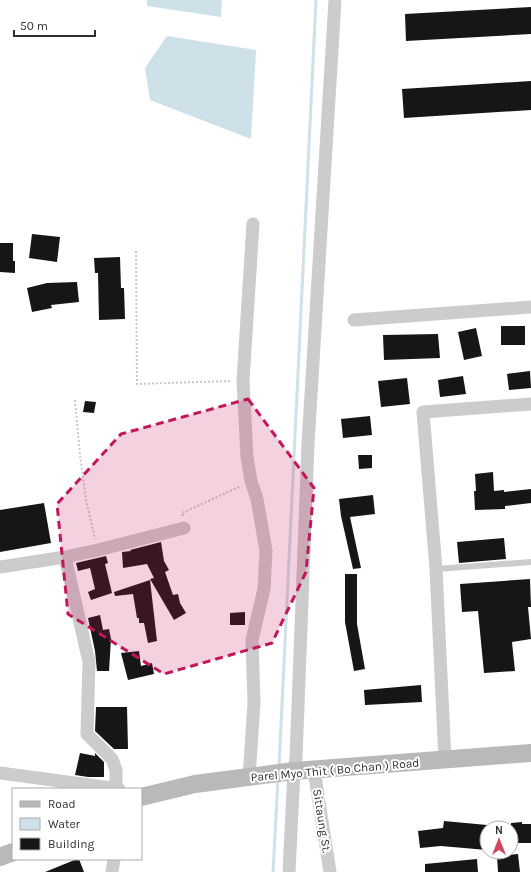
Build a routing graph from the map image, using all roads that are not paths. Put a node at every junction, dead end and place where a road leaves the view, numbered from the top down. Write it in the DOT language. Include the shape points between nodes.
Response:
graph roads {
  1 [pos="335,0"];
  2 [pos="253,224"];
  3 [pos="531,307"];
  4 [pos="354,320"];
  5 [pos="531,404"];
  6 [pos="184,528"];
  7 [pos="65,557"];
  8 [pos="531,562"];
  9 [pos="0,567"];
  10 [pos="436,569"];
  11 [pos="531,753"];
  12 [pos="445,760"];
  13 [pos="314,770"];
  14 [pos="294,771"];
  15 [pos="0,773"];
  16 [pos="249,778"];
  17 [pos="110,788"];
  18 [pos="118,788"];
  19 [pos="142,796"];
  20 [pos="12,852"];
  21 [pos="0,857"];
  22 [pos="114,860"];
  23 [pos="112,872"];
  24 [pos="289,872"];
  25 [pos="330,872"];
  1 -- 14 [label="street" via="308,444"];
  2 -- 16 [label="street" via="243,381 246,457 266,551 264,589 252,640 254,703"];
  3 -- 4 [label="street"];
  5 -- 10 [label="street" via="423,412"];
  6 -- 7 [label="street"];
  7 -- 9 [label="street"];
  7 -- 18 [label="street" via="89,662 87,734 112,759"];
  8 -- 10 [label="lane"];
  10 -- 12 [label="street"];
  11 -- 12 [label="street, Parel Myo Thit ( Bo Chan ) Road"];
  12 -- 13 [label="street, Parel Myo Thit ( Bo Chan ) Road"];
  13 -- 14 [label="street, Parel Myo Thit ( Bo Chan ) Road"];
  13 -- 25 [label="street, Sittaung St."];
  14 -- 16 [label="street, Parel Myo Thit ( Bo Chan ) Road"];
  14 -- 24 [label="street"];
  15 -- 17 [label="street"];
  16 -- 19 [label="street, Parel Myo Thit ( Bo Chan ) Road" via="195,784"];
  20 -- 21 [label="street"];
  22 -- 23 [label="street"];
}
